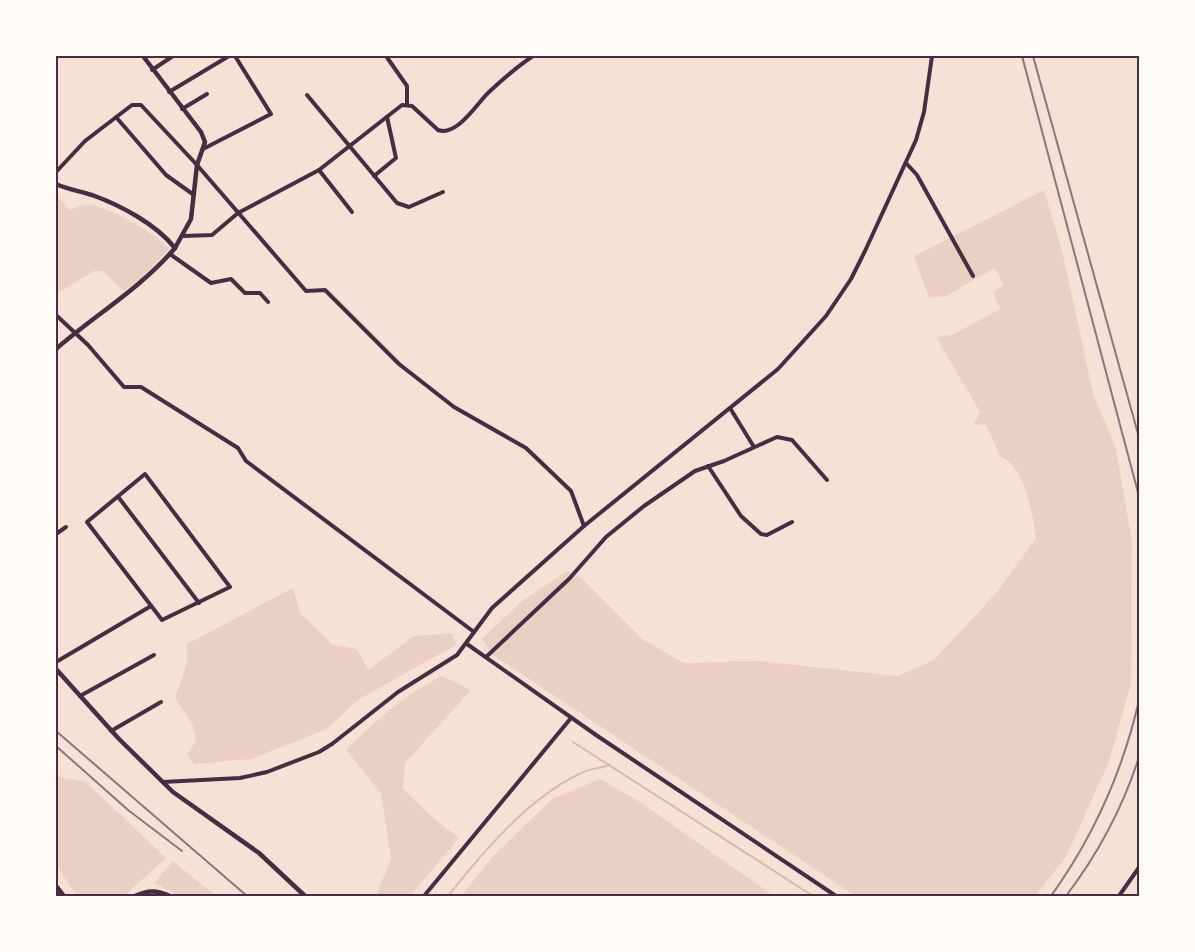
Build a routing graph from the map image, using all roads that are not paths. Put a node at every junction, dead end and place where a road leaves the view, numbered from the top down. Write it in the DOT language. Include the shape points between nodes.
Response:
graph roads {
  1 [pos="143,56"];
  2 [pos="173,56"];
  3 [pos="229,56"];
  4 [pos="235,56"];
  5 [pos="386,56"];
  6 [pos="533,56"];
  7 [pos="932,56"];
  8 [pos="152,70"];
  9 [pos="169,92"];
  10 [pos="207,94"];
  11 [pos="307,95"];
  12 [pos="407,103"];
  13 [pos="182,109"];
  14 [pos="116,117"];
  15 [pos="387,117"];
  16 [pos="349,147"];
  17 [pos="202,150"];
  18 [pos="906,163"];
  19 [pos="197,165"];
  20 [pos="319,170"];
  21 [pos="56,172"];
  22 [pos="374,176"];
  23 [pos="56,184"];
  24 [pos="443,192"];
  25 [pos="194,195"];
  26 [pos="352,212"];
  27 [pos="238,213"];
  28 [pos="184,236"];
  29 [pos="176,248"];
  30 [pos="170,254"];
  31 [pos="973,276"];
  32 [pos="268,302"];
  33 [pos="56,315"];
  34 [pos="73,334"];
  35 [pos="56,349"];
  36 [pos="730,408"];
  37 [pos="754,447"];
  38 [pos="708,466"];
  39 [pos="828,480"];
  40 [pos="119,498"];
  41 [pos="792,522"];
  42 [pos="584,526"];
  43 [pos="66,527"];
  44 [pos="56,534"];
  45 [pos="199,603"];
  46 [pos="151,606"];
  47 [pos="474,632"];
  48 [pos="467,644"];
  49 [pos="154,655"];
  50 [pos="486,657"];
  51 [pos="56,662"];
  52 [pos="56,669"];
  53 [pos="80,696"];
  54 [pos="162,702"];
  55 [pos="571,718"];
  56 [pos="111,731"];
  57 [pos="163,782"];
  58 [pos="1140,866"];
  59 [pos="56,887"];
  60 [pos="63,897"];
  61 [pos="135,897"];
  62 [pos="170,897"];
  63 [pos="305,897"];
  64 [pos="424,897"];
  65 [pos="836,897"];
  66 [pos="1119,897"];
  1 -- 8 [label="street"];
  2 -- 8 [label="street"];
  3 -- 9 [label="street"];
  4 -- 17 [label="street" via="272,114"];
  5 -- 12 [label="street" via="407,86"];
  6 -- 12 [label="street" via="489,92 466,119 448,130 438,130"];
  7 -- 18 [label="street" via="924,112"];
  8 -- 9 [label="street"];
  9 -- 13 [label="street"];
  10 -- 13 [label="street"];
  11 -- 16 [label="street"];
  12 -- 15 [label="street"];
  13 -- 17 [label="street" via="201,132 205,142"];
  14 -- 19 [label="street" via="132,105 141,105"];
  14 -- 21 [label="street" via="85,141"];
  14 -- 25 [label="street" via="166,175"];
  15 -- 16 [label="street"];
  15 -- 22 [label="street" via="396,158"];
  16 -- 20 [label="street"];
  16 -- 22 [label="street"];
  17 -- 19 [label="street"];
  18 -- 31 [label="street" via="917,175"];
  18 -- 36 [label="street" via="850,279 826,316 777,369"];
  19 -- 25 [label="street"];
  19 -- 27 [label="street"];
  20 -- 26 [label="street"];
  20 -- 27 [label="street"];
  22 -- 24 [label="street" via="403,207"];
  23 -- 29 [label="street" via="92,195 147,223"];
  25 -- 28 [label="street"];
  27 -- 28 [label="street" via="209,237"];
  27 -- 42 [label="street" via="306,291 325,290 399,364 454,407 526,448 571,490"];
  28 -- 29 [label="street"];
  29 -- 30 [label="street"];
  30 -- 32 [label="street" via="211,283 231,279 244,292 260,293"];
  30 -- 34 [label="street" via="137,287"];
  33 -- 34 [label="street"];
  34 -- 35 [label="street"];
  34 -- 47 [label="street" via="88,345 124,387 141,387 238,448 246,461"];
  36 -- 37 [label="street"];
  36 -- 42 [label="street"];
  37 -- 38 [label="street"];
  37 -- 39 [label="street" via="786,437"];
  38 -- 41 [label="street" via="741,516 761,534 767,535"];
  38 -- 50 [label="street" via="606,537 569,579"];
  40 -- 45 [label="street"];
  40 -- 45 [label="street" via="146,474 230,587"];
  40 -- 46 [label="street" via="87,522"];
  42 -- 47 [label="street" via="492,608"];
  43 -- 44 [label="street"];
  45 -- 46 [label="street" via="162,620"];
  46 -- 51 [label="street"];
  47 -- 48 [label="street"];
  48 -- 50 [label="street"];
  48 -- 57 [label="street" via="441,667 398,692 319,753 277,770 240,778"];
  49 -- 53 [label="street"];
  50 -- 55 [label="street"];
  52 -- 53 [label="street"];
  53 -- 56 [label="street"];
  54 -- 56 [label="street"];
  55 -- 64 [label="street"];
  55 -- 65 [label="street"];
  56 -- 57 [label="street"];
  57 -- 63 [label="street" via="259,853"];
  58 -- 66 [label="street"];
  59 -- 60 [label="main road"];
  61 -- 62 [label="street" via="150,891"];
}
